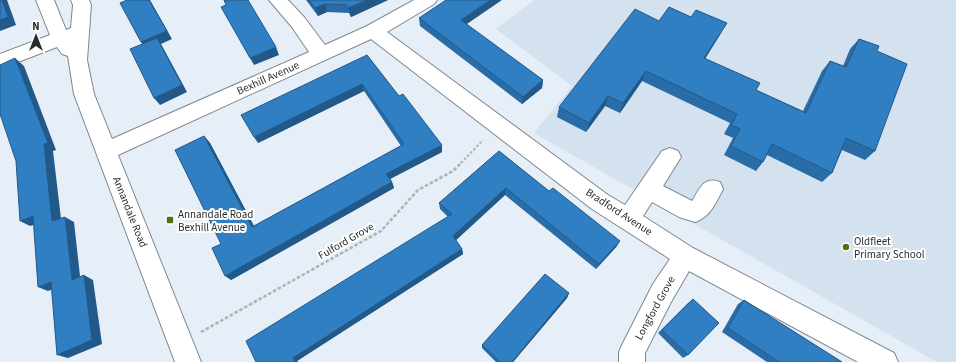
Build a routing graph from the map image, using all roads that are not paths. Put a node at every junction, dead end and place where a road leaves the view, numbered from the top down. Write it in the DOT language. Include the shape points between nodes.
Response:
graph roads {
  1 [pos="45,0"];
  2 [pos="80,0"];
  3 [pos="278,0"];
  4 [pos="428,0"];
  5 [pos="373,31"];
  6 [pos="80,32"];
  7 [pos="60,38"];
  8 [pos="321,54"];
  9 [pos="77,60"];
  10 [pos="0,62"];
  11 [pos="106,151"];
  12 [pos="670,157"];
  13 [pos="648,189"];
  14 [pos="712,189"];
  15 [pos="628,219"];
  16 [pos="685,256"];
  17 [pos="185,352"];
  18 [pos="632,362"];
  19 [pos="886,362"];
  1 -- 7 [label="street, Annandale Road"];
  2 -- 6 [label="street, Annandale Road"];
  3 -- 8 [label="street"];
  4 -- 5 [label="street, Bexhill Avenue"];
  5 -- 8 [label="street, Bexhill Avenue"];
  5 -- 15 [label="street, Bradford Avenue" via="600,202"];
  6 -- 7 [label="street"];
  6 -- 9 [label="street, Annandale Road"];
  7 -- 9 [label="street, Annandale Road"];
  7 -- 10 [label="street"];
  8 -- 11 [label="street, Bexhill Avenue"];
  9 -- 11 [label="street, Annandale Road" via="84,94"];
  11 -- 17 [label="street, Annandale Road"];
  12 -- 13 [label="street"];
  13 -- 14 [label="street" via="695,212"];
  13 -- 15 [label="street"];
  15 -- 16 [label="street, Bradford Avenue"];
  16 -- 18 [label="street, Longford Grove" via="662,293 632,352"];
  16 -- 19 [label="street, Bradford Avenue"];
}
